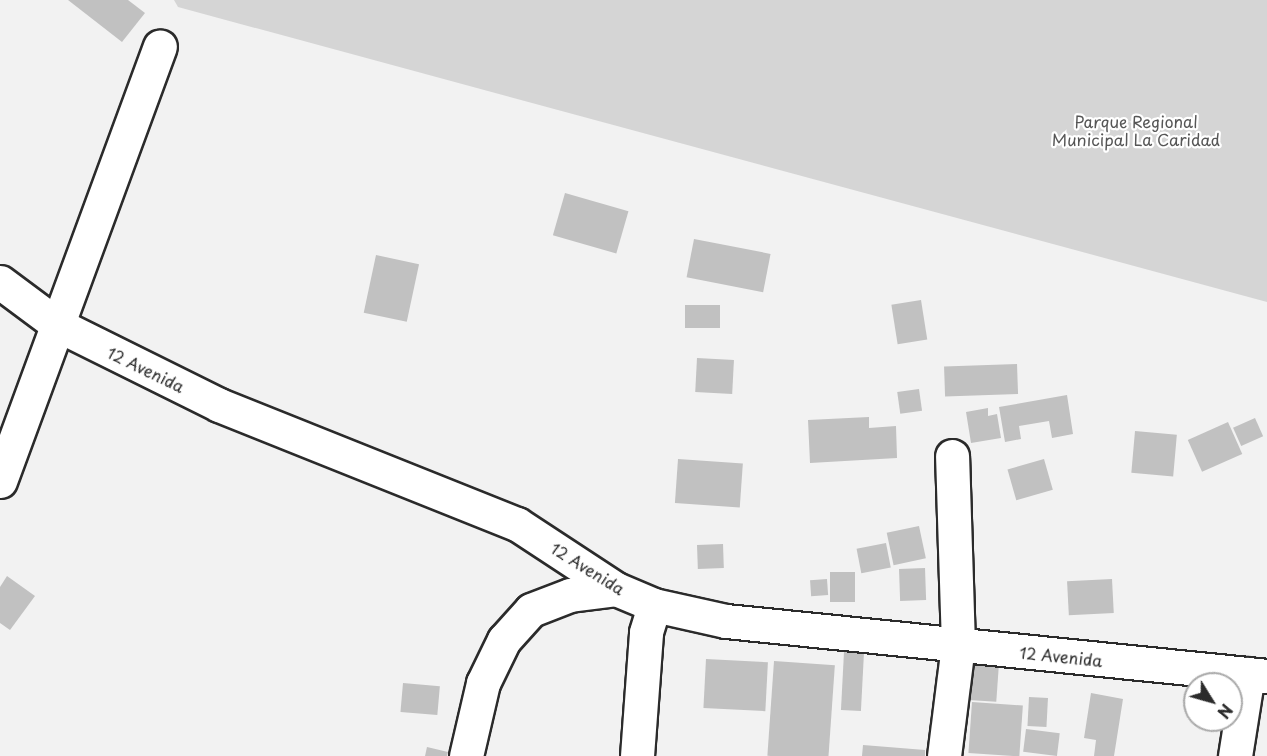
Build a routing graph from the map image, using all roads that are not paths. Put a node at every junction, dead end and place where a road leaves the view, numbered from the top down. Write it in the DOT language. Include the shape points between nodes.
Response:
graph roads {
  1 [pos="160,47"];
  2 [pos="0,282"];
  3 [pos="58,325"];
  4 [pos="952,456"];
  5 [pos="0,481"];
  6 [pos="616,589"];
  7 [pos="654,605"];
  8 [pos="958,645"];
  9 [pos="1257,675"];
  10 [pos="466,756"];
  11 [pos="638,756"];
  12 [pos="944,756"];
  13 [pos="1235,756"];
  1 -- 3 [label="street"];
  2 -- 3 [label="street, 12 Avenida"];
  3 -- 5 [label="street"];
  3 -- 6 [label="street, 12 Avenida" via="219,405 517,524"];
  4 -- 8 [label="street"];
  6 -- 7 [label="street, 12 Avenida"];
  6 -- 10 [label="street" via="570,595 531,610 504,640 483,682"];
  7 -- 8 [label="street, 12 Avenida" via="726,621"];
  7 -- 11 [label="street" via="646,632"];
  8 -- 9 [label="street, 12 Avenida"];
  8 -- 12 [label="street"];
  9 -- 13 [label="street"];
}
